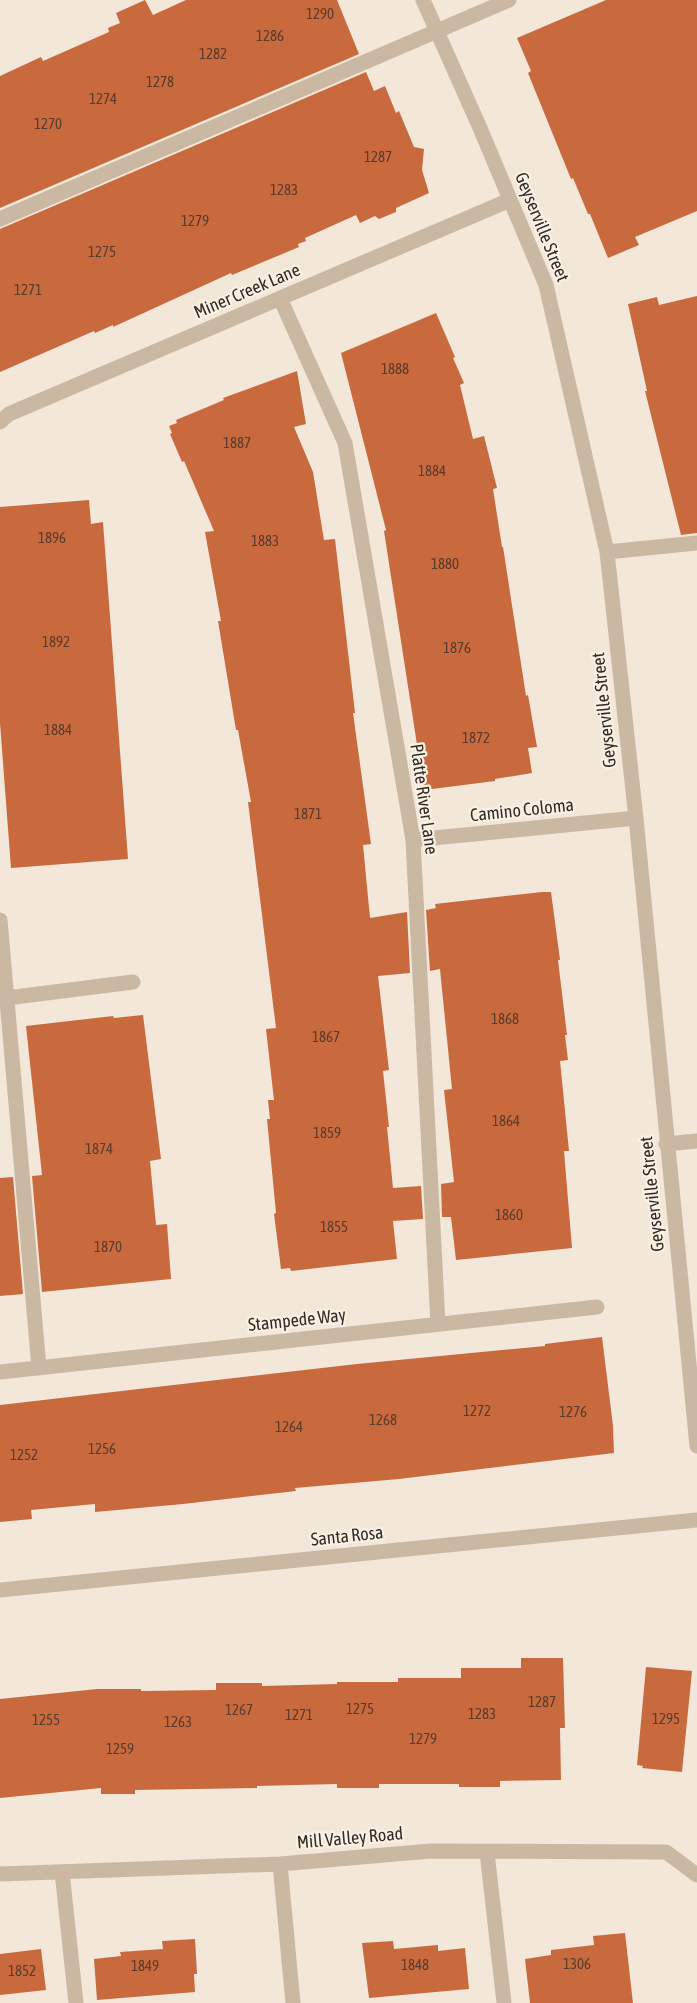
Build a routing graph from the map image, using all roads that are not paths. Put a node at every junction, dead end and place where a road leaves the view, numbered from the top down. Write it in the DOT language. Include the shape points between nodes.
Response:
graph roads {
  1 [pos="423,0"];
  2 [pos="508,0"];
  3 [pos="437,31"];
  4 [pos="510,200"];
  5 [pos="0,219"];
  6 [pos="280,298"];
  7 [pos="0,422"];
  8 [pos="697,543"];
  9 [pos="607,552"];
  10 [pos="636,818"];
  11 [pos="413,840"];
  12 [pos="0,920"];
  13 [pos="133,982"];
  14 [pos="7,998"];
  15 [pos="697,1141"];
  16 [pos="666,1144"];
  17 [pos="597,1306"];
  18 [pos="438,1324"];
  19 [pos="39,1368"];
  20 [pos="0,1372"];
  21 [pos="697,1446"];
  22 [pos="697,1521"];
  23 [pos="0,1590"];
  24 [pos="487,1852"];
  25 [pos="280,1864"];
  26 [pos="62,1872"];
  27 [pos="0,1874"];
  28 [pos="697,1875"];
  29 [pos="76,2003"];
  30 [pos="293,2003"];
  31 [pos="504,2003"];
  1 -- 3 [label="street, Geyserville Street"];
  2 -- 3 [label="street"];
  3 -- 4 [label="street, Geyserville Street"];
  3 -- 5 [label="street"];
  4 -- 6 [label="street, Miner Creek Lane"];
  4 -- 9 [label="street, Geyserville Street" via="546,285"];
  6 -- 7 [label="street, Miner Creek Lane" via="9,414"];
  6 -- 11 [label="street, Platte River Lane" via="345,443"];
  8 -- 9 [label="street"];
  9 -- 10 [label="street, Geyserville Street"];
  10 -- 11 [label="street, Camino Coloma"];
  10 -- 16 [label="street, Geyserville Street"];
  11 -- 18 [label="street, Platte River Lane"];
  12 -- 14 [label="street"];
  13 -- 14 [label="street"];
  14 -- 19 [label="street"];
  15 -- 16 [label="street"];
  16 -- 21 [label="street, Geyserville Street"];
  17 -- 18 [label="street, Stampede Way"];
  18 -- 19 [label="street, Stampede Way"];
  19 -- 20 [label="street, Stampede Way"];
  22 -- 23 [label="street, Santa Rosa"];
  24 -- 25 [label="street, Mill Valley Road" via="431,1851"];
  24 -- 28 [label="street, Mill Valley Road" via="666,1852"];
  24 -- 31 [label="street"];
  25 -- 26 [label="street, Mill Valley Road"];
  25 -- 30 [label="street"];
  26 -- 27 [label="street, Mill Valley Road"];
  26 -- 29 [label="street"];
}
